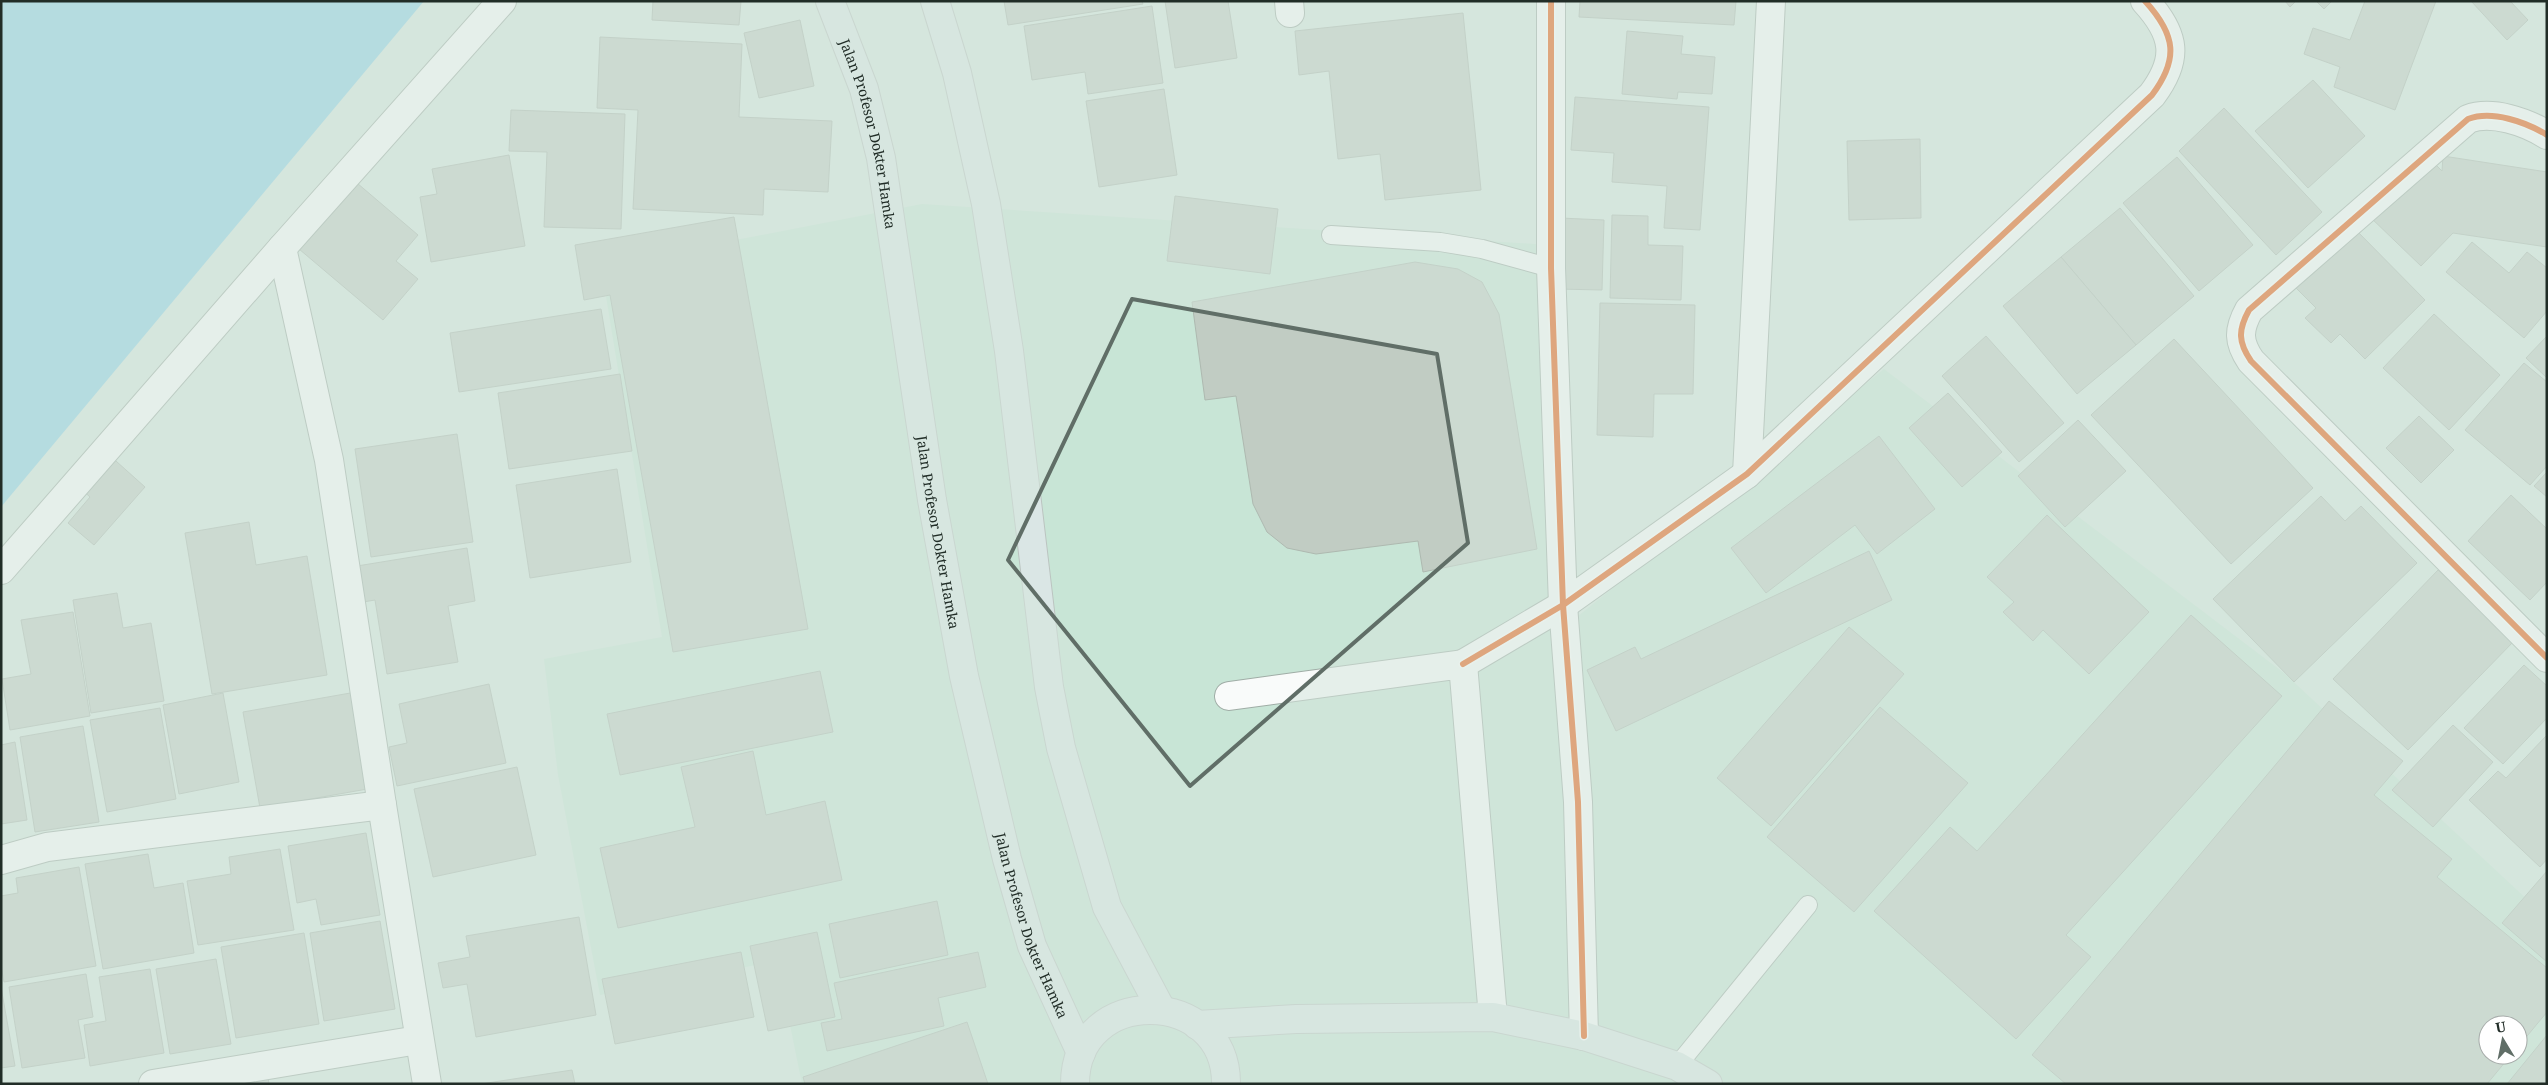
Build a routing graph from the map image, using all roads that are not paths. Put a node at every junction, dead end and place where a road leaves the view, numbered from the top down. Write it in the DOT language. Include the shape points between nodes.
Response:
graph roads {
  1 [pos="502,1"];
  2 [pos="830,1"];
  3 [pos="934,1"];
  4 [pos="1551,1"];
  5 [pos="1771,1"];
  6 [pos="2145,1"];
  7 [pos="2547,136"];
  8 [pos="1330,235"];
  9 [pos="282,248"];
  10 [pos="1551,268"];
  11 [pos="1747,474"];
  12 [pos="1,570"];
  13 [pos="1563,605"];
  14 [pos="2547,658"];
  15 [pos="1463,664"];
  16 [pos="1229,696"];
  17 [pos="382,805"];
  18 [pos="1,860"];
  19 [pos="1808,905"];
  20 [pos="1161,1009"];
  21 [pos="1493,1017"];
  22 [pos="1197,1024"];
  23 [pos="1584,1036"];
  24 [pos="418,1040"];
  25 [pos="1081,1053"];
  26 [pos="1677,1066"];
  27 [pos="152,1084"];
  28 [pos="427,1084"];
  29 [pos="1075,1084"];
  30 [pos="1226,1084"];
  31 [pos="1708,1084"];
  1 -- 9 [label="street"];
  2 -- 25 [label="main road, Jalan Profesor Dokter Hamka" via="864,89 881,158 932,500 964,676 1006,859 1032,946"];
  3 -- 20 [label="main road" via="957,73 986,204 1009,351 1049,687 1061,748 1108,907"];
  4 -- 10 [label="street"];
  5 -- 11 [label="street"];
  6 -- 11 [label="street" via="2165,29 2171,54 2166,73 2152,95"];
  7 -- 14 [label="street" via="2492,115 2468,119 2249,310 2241,328 2240,344 2251,361"];
  8 -- 10 [label="lane" via="1440,242 1482,249"];
  9 -- 12 [label="street"];
  9 -- 17 [label="street" via="329,460"];
  10 -- 13 [label="street"];
  11 -- 13 [label="street"];
  13 -- 15 [label="street"];
  13 -- 23 [label="street" via="1578,802"];
  15 -- 16 [label="street"];
  15 -- 21 [label="street"];
  17 -- 18 [label="street" via="47,847"];
  17 -- 24 [label="street"];
  19 -- 26 [label="lane"];
  20 -- 22 [label="main road" via="1180,1014"];
  20 -- 25 [label="main road" via="1122,1013 1091,1036"];
  21 -- 22 [label="main road" via="1296,1019"];
  21 -- 23 [label="main road"];
  22 -- 30 [label="main road" via="1218,1050"];
  23 -- 26 [label="main road"];
  24 -- 27 [label="street"];
  24 -- 28 [label="street"];
  25 -- 29 [label="main road"];
  26 -- 31 [label="main road"];
}
